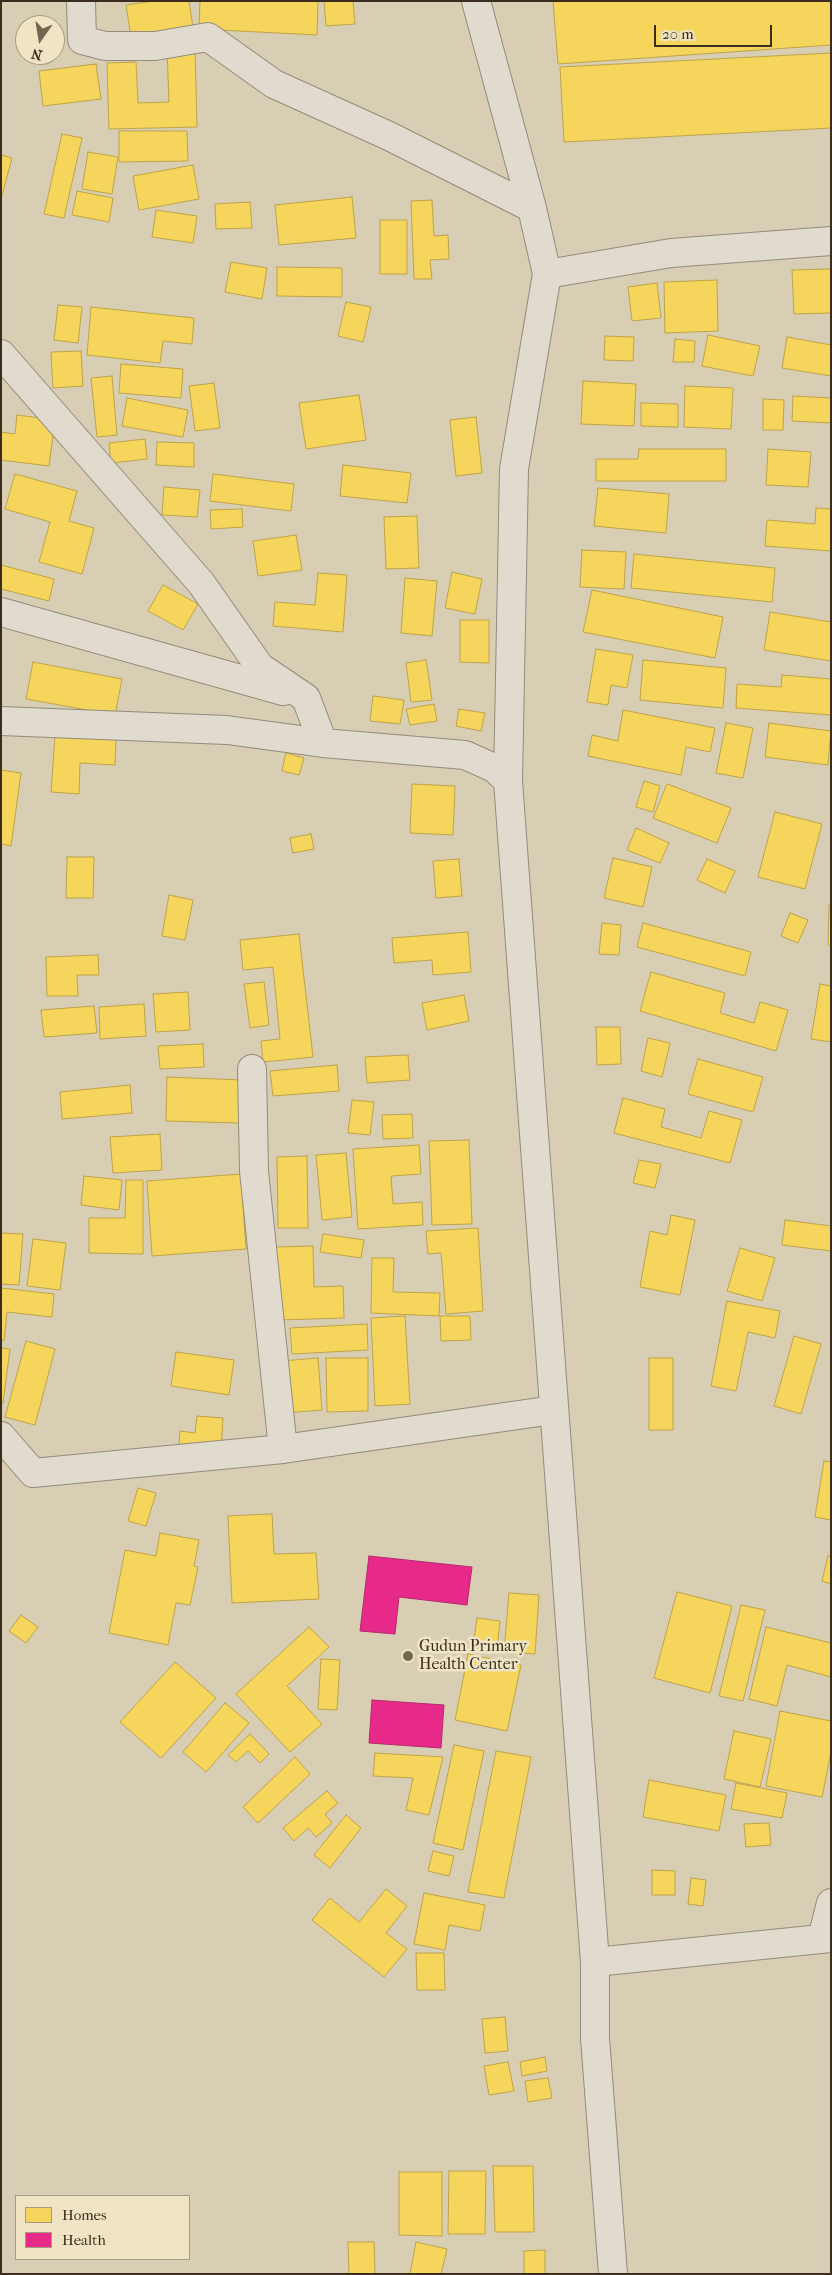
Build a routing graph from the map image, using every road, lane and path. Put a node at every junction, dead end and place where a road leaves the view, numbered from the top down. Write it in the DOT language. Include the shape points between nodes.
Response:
graph roads {
  1 [pos="81,1"];
  2 [pos="476,1"];
  3 [pos="532,208"];
  4 [pos="831,241"];
  5 [pos="547,274"];
  6 [pos="1,354"];
  7 [pos="1,612"];
  8 [pos="306,698"];
  9 [pos="1,721"];
  10 [pos="323,743"];
  11 [pos="508,781"];
  12 [pos="252,1069"];
  13 [pos="553,1410"];
  14 [pos="1,1436"];
  15 [pos="283,1449"];
  16 [pos="831,1903"];
  17 [pos="826,1939"];
  18 [pos="595,1962"];
  19 [pos="613,2274"];
  1 -- 3 [label="street" via="82,40 105,46 155,46 208,37 274,84 389,136"];
  2 -- 3 [label="street"];
  3 -- 5 [label="street"];
  4 -- 5 [label="street" via="671,253"];
  5 -- 11 [label="street" via="514,469"];
  6 -- 8 [label="street" via="201,583 260,667"];
  7 -- 8 [label="street"];
  8 -- 10 [label="street"];
  9 -- 10 [label="street" via="227,730"];
  10 -- 11 [label="street" via="465,756 494,768"];
  11 -- 13 [label="street"];
  12 -- 15 [label="street" via="254,1171"];
  13 -- 15 [label="street"];
  13 -- 18 [label="street"];
  14 -- 15 [label="street" via="33,1474"];
  16 -- 17 [label="street"];
  17 -- 18 [label="street"];
  18 -- 19 [label="street" via="595,2038"];
}
